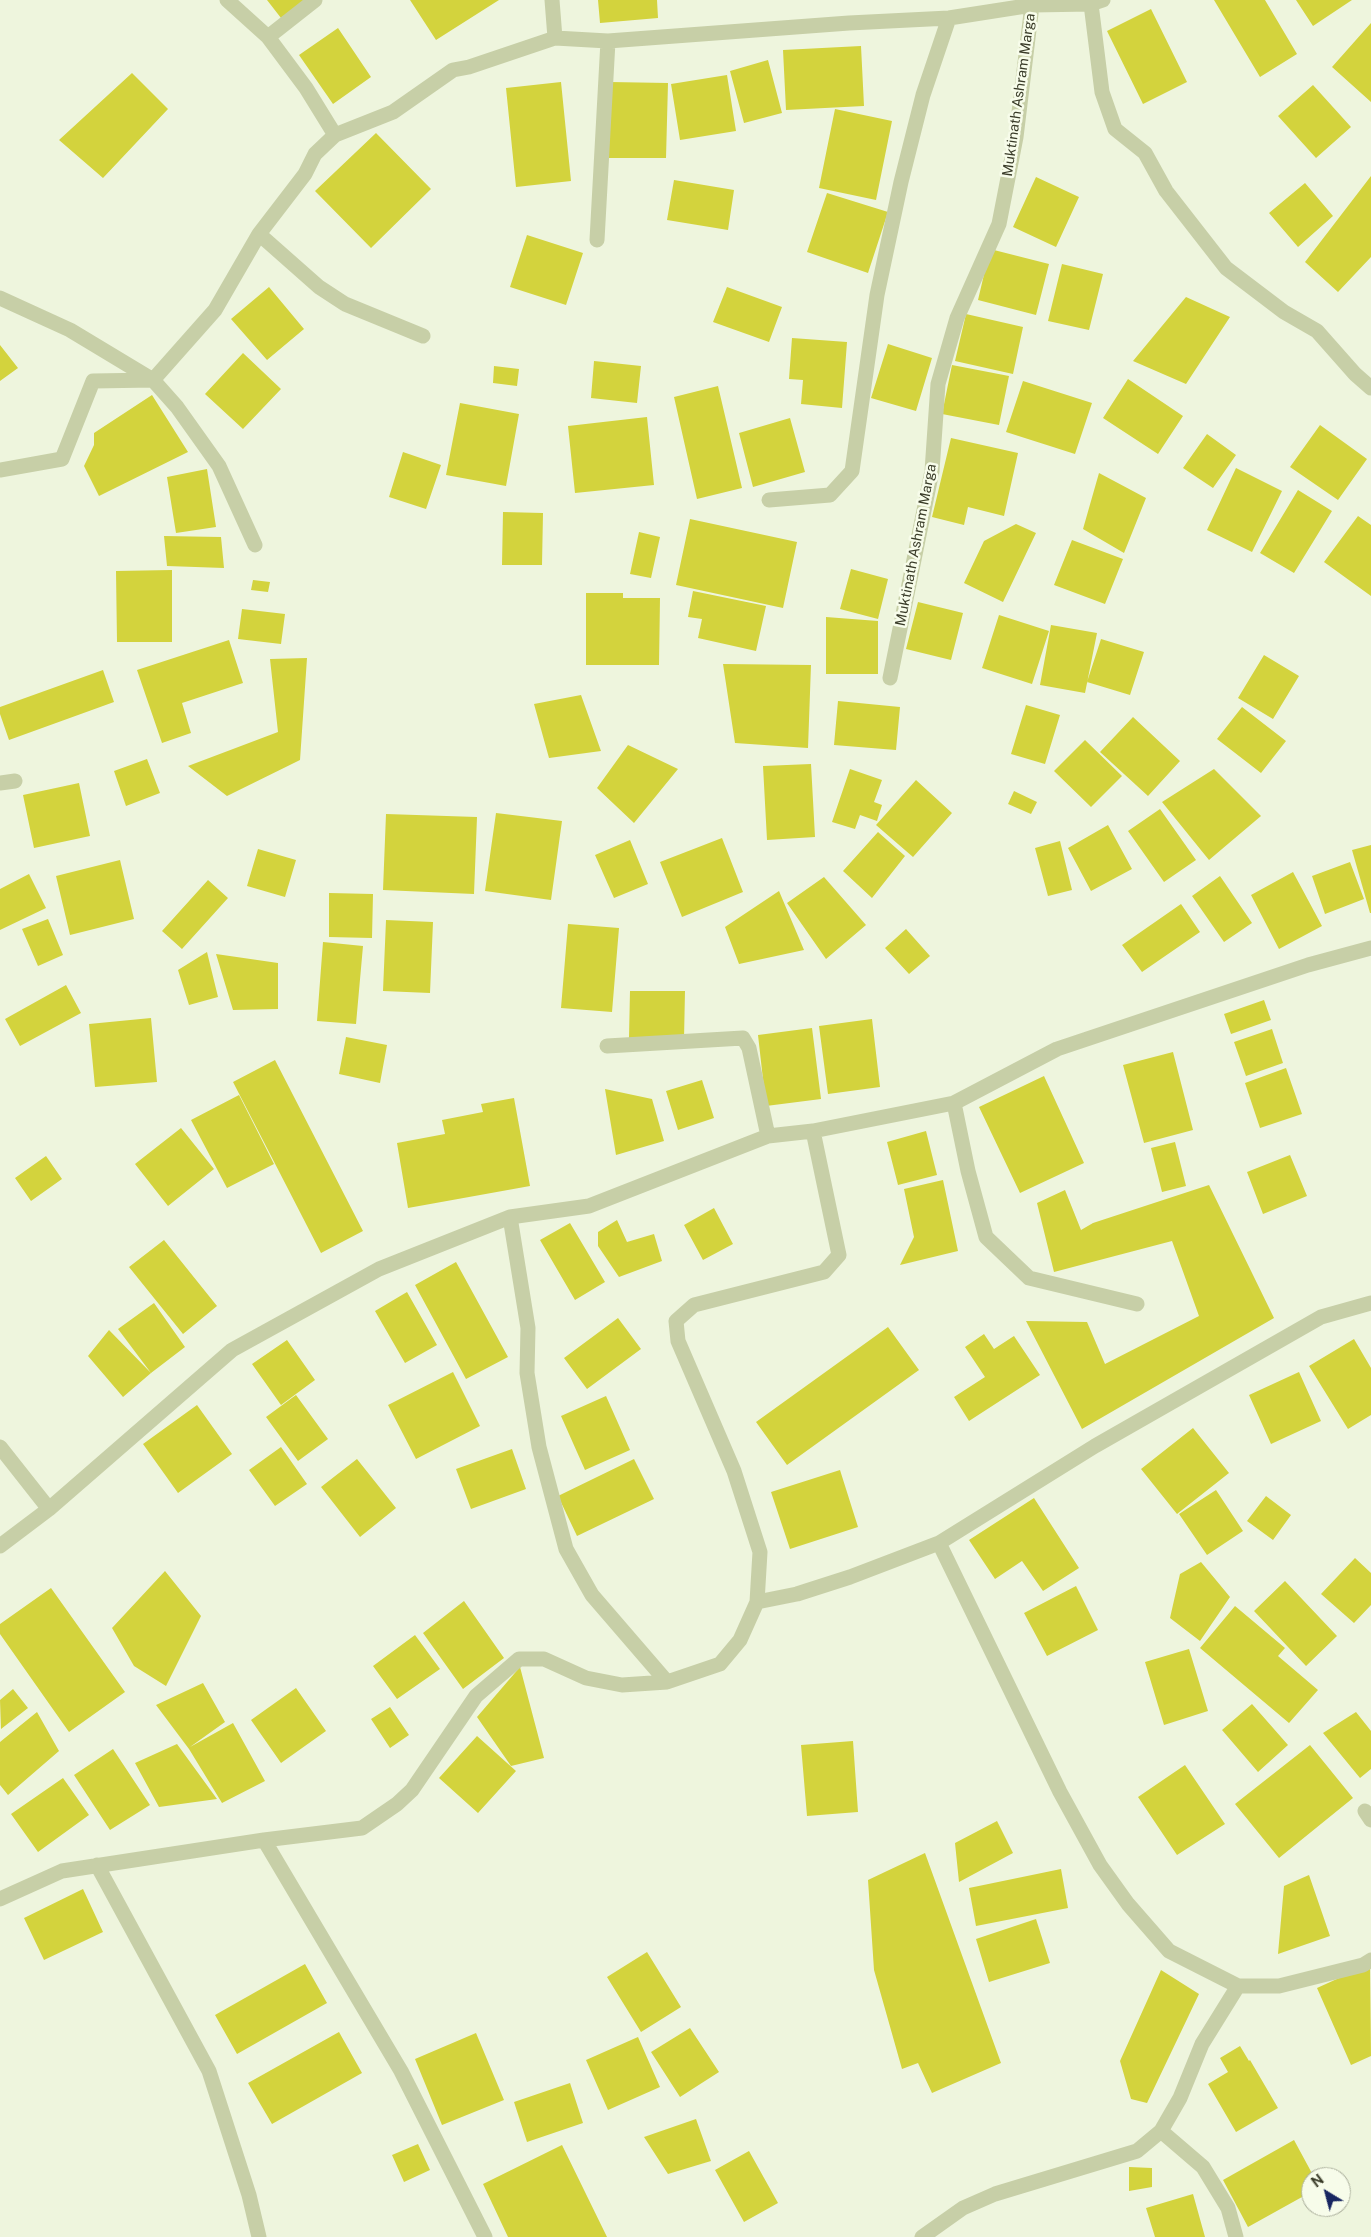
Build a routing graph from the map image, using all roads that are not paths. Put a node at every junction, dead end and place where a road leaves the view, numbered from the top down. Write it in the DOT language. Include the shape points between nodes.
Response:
graph roads {
  1 [pos="227,0"];
  2 [pos="315,0"];
  3 [pos="552,0"];
  4 [pos="1097,2"];
  5 [pos="1032,5"];
  6 [pos="949,18"];
  7 [pos="268,38"];
  8 [pos="555,38"];
  9 [pos="608,41"];
  10 [pos="335,135"];
  11 [pos="259,234"];
  12 [pos="597,240"];
  13 [pos="0,298"];
  14 [pos="423,336"];
  15 [pos="153,380"];
  16 [pos="1371,388"];
  17 [pos="0,470"];
  18 [pos="769,500"];
  19 [pos="255,544"];
  20 [pos="890,678"];
  21 [pos="15,781"];
  22 [pos="0,783"];
  23 [pos="1371,948"];
  24 [pos="607,1046"];
  25 [pos="954,1103"];
  26 [pos="812,1131"];
  27 [pos="768,1136"];
  28 [pos="510,1217"];
  29 [pos="1371,1303"];
  30 [pos="1137,1304"];
  31 [pos="0,1447"];
  32 [pos="49,1509"];
  33 [pos="939,1543"];
  34 [pos="0,1546"];
  35 [pos="757,1602"];
  36 [pos="666,1682"];
  37 [pos="264,1840"];
  38 [pos="97,1865"];
  39 [pos="0,1899"];
  40 [pos="1371,1960"];
  41 [pos="1238,1986"];
  42 [pos="1161,2131"];
  43 [pos="259,2237"];
  44 [pos="485,2237"];
  45 [pos="922,2237"];
  46 [pos="1236,2237"];
  1 -- 7 [label="street"];
  2 -- 7 [label="street"];
  3 -- 8 [label="street"];
  4 -- 5 [label="street"];
  4 -- 16 [label="street" via="1102,92 1115,129 1145,153 1166,191 1226,268 1284,312 1317,331"];
  5 -- 6 [label="street"];
  5 -- 20 [label="street, Muktinath Ashram Marga" via="1016,137 999,224 957,318 938,384 932,472"];
  6 -- 9 [label="street" via="849,22"];
  6 -- 18 [label="street" via="923,94 901,182 877,295 852,471 830,495"];
  7 -- 10 [label="street" via="306,88"];
  8 -- 9 [label="street"];
  8 -- 10 [label="street" via="453,70 393,112"];
  9 -- 12 [label="street"];
  10 -- 11 [label="street" via="314,154 305,174"];
  11 -- 14 [label="street" via="319,287 345,304"];
  11 -- 15 [label="street" via="215,310"];
  13 -- 15 [label="street" via="70,330"];
  15 -- 17 [label="street" via="93,381 62,459"];
  15 -- 19 [label="street" via="219,466"];
  21 -- 22 [label="street"];
  23 -- 25 [label="street" via="1308,965 1057,1049"];
  24 -- 27 [label="street" via="743,1038 749,1048"];
  25 -- 26 [label="street"];
  25 -- 30 [label="street" via="986,1237 1029,1278"];
  26 -- 27 [label="street"];
  26 -- 35 [label="street" via="839,1255 824,1272 694,1305 676,1321 678,1342 734,1471 760,1552"];
  27 -- 28 [label="street" via="589,1206"];
  28 -- 32 [label="street" via="379,1269 232,1350"];
  28 -- 36 [label="street" via="528,1328 527,1373 539,1447 566,1549 592,1596"];
  29 -- 33 [label="street" via="1320,1317 1095,1446"];
  31 -- 32 [label="street"];
  32 -- 34 [label="street"];
  33 -- 35 [label="street" via="798,1594"];
  33 -- 41 [label="street" via="1060,1792 1100,1866 1169,1951"];
  35 -- 36 [label="street" via="740,1640 720,1664"];
  36 -- 37 [label="street" via="622,1685 586,1678 544,1659 519,1659 476,1696 424,1775 397,1804 362,1828"];
  37 -- 38 [label="street"];
  37 -- 44 [label="street" via="401,2071"];
  38 -- 39 [label="street" via="62,1870"];
  38 -- 43 [label="street" via="209,2072 249,2195"];
  40 -- 41 [label="street" via="1363,1965 1279,1986"];
  41 -- 42 [label="street" via="1202,2044 1180,2098"];
  42 -- 45 [label="street" via="1137,2151 995,2194 962,2208"];
  42 -- 46 [label="street" via="1204,2167 1228,2208"];
}
